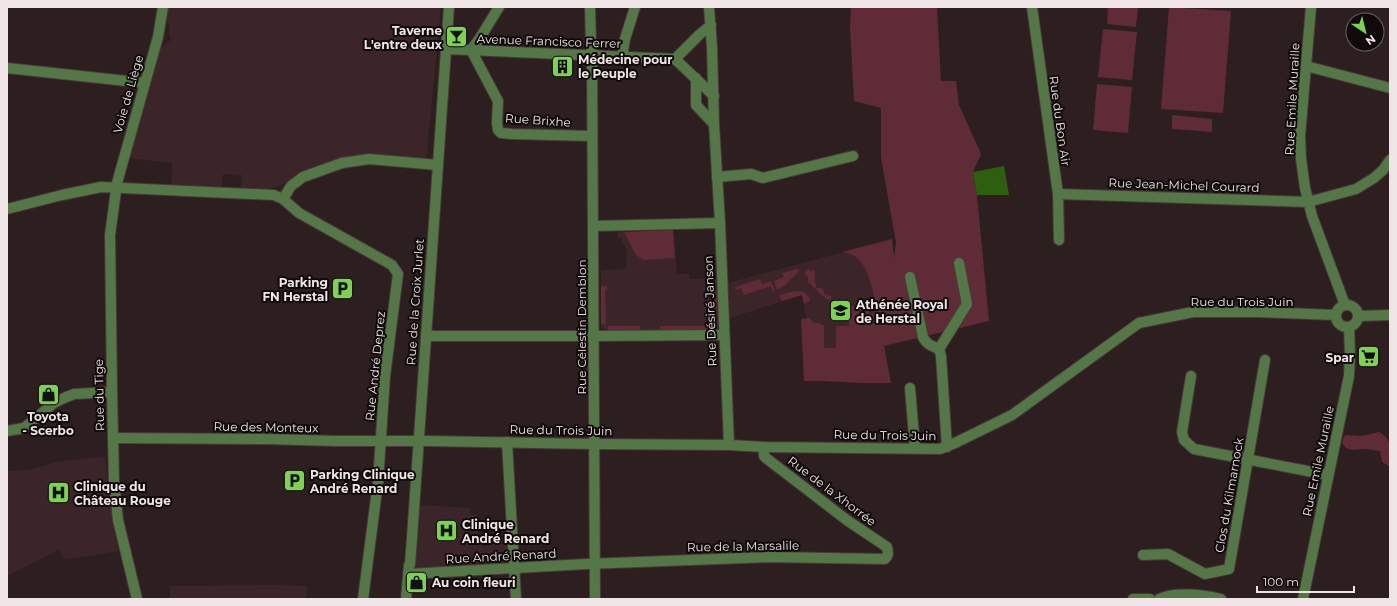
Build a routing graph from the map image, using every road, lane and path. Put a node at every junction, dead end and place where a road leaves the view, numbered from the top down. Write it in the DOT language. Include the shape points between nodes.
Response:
graph roads {
  1 [pos="163,7"];
  2 [pos="449,7"];
  3 [pos="499,7"];
  4 [pos="590,7"];
  5 [pos="635,7"];
  6 [pos="710,7"];
  7 [pos="1032,7"];
  8 [pos="1311,7"];
  9 [pos="711,25"];
  10 [pos="446,49"];
  11 [pos="471,50"];
  12 [pos="592,56"];
  13 [pos="622,57"];
  14 [pos="675,59"];
  15 [pos="1306,66"];
  16 [pos="7,68"];
  17 [pos="696,78"];
  18 [pos="145,83"];
  19 [pos="1390,88"];
  20 [pos="714,96"];
  21 [pos="714,124"];
  22 [pos="592,136"];
  23 [pos="853,156"];
  24 [pos="1390,160"];
  25 [pos="438,166"];
  26 [pos="717,177"];
  27 [pos="116,188"];
  28 [pos="1058,194"];
  29 [pos="283,199"];
  30 [pos="1308,202"];
  31 [pos="7,209"];
  32 [pos="720,223"];
  33 [pos="593,226"];
  34 [pos="1059,240"];
  35 [pos="959,263"];
  36 [pos="910,277"];
  37 [pos="1345,305"];
  38 [pos="1390,315"];
  39 [pos="1336,316"];
  40 [pos="1358,316"];
  41 [pos="1349,327"];
  42 [pos="724,335"];
  43 [pos="426,336"];
  44 [pos="594,336"];
  45 [pos="939,349"];
  46 [pos="1265,360"];
  47 [pos="1191,376"];
  48 [pos="910,388"];
  49 [pos="112,392"];
  50 [pos="7,431"];
  51 [pos="113,438"];
  52 [pos="380,440"];
  53 [pos="419,441"];
  54 [pos="507,442"];
  55 [pos="594,444"];
  56 [pos="729,445"];
  57 [pos="764,447"];
  58 [pos="947,447"];
  59 [pos="915,448"];
  60 [pos="1248,460"];
  61 [pos="1328,475"];
  62 [pos="889,554"];
  63 [pos="1144,555"];
  64 [pos="595,564"];
  65 [pos="514,568"];
  66 [pos="408,574"];
  67 [pos="1150,598"];
  68 [pos="137,599"];
  69 [pos="364,599"];
  70 [pos="406,599"];
  71 [pos="516,599"];
  72 [pos="595,599"];
  73 [pos="1133,599"];
  74 [pos="1158,599"];
  75 [pos="1221,599"];
  76 [pos="1303,599"];
  1 -- 18 [label="street, Voie de Liège" via="158,37"];
  2 -- 10 [label="street, Rue de la Croix Jurlet"];
  3 -- 11 [label="street"];
  4 -- 12 [label="street, Rue Célestin Demblon"];
  5 -- 13 [label="street"];
  6 -- 9 [label="street, Rue Désiré Janson"];
  7 -- 28 [label="street, Rue du Bon Air"];
  8 -- 15 [label="street, Rue Emile Muraille"];
  9 -- 14 [label="street"];
  9 -- 20 [label="street, Rue Désiré Janson"];
  10 -- 11 [label="street, Avenue Francisco Ferrer"];
  10 -- 25 [label="street, Rue de la Croix Jurlet"];
  11 -- 12 [label="street, Avenue Francisco Ferrer"];
  11 -- 22 [label="street, Rue Brixhe" via="498,101 497,123 501,133"];
  12 -- 13 [label="street, Avenue Francisco Ferrer"];
  12 -- 22 [label="street, Rue Célestin Demblon"];
  13 -- 14 [label="street, Avenue Francisco Ferrer"];
  14 -- 17 [label="street"];
  15 -- 19 [label="street"];
  15 -- 30 [label="street, Rue Emile Muraille" via="1300,136"];
  16 -- 18 [label="street"];
  17 -- 20 [label="street"];
  17 -- 21 [label="street" via="696,105"];
  18 -- 27 [label="street, Voie de Liège"];
  20 -- 21 [label="street, Rue Désiré Janson"];
  21 -- 26 [label="street, Rue Désiré Janson"];
  22 -- 33 [label="street, Rue Célestin Demblon"];
  23 -- 26 [label="street" via="763,178 751,174"];
  24 -- 30 [label="street, Rue Jean-Michel Courard" via="1374,178 1356,189"];
  25 -- 29 [label="street" via="369,159 342,163 303,177 291,186"];
  25 -- 43 [label="street, Rue de la Croix Jurlet"];
  26 -- 32 [label="street, Rue Désiré Janson"];
  27 -- 29 [label="street" via="274,195"];
  27 -- 31 [label="street" via="101,187"];
  27 -- 49 [label="street, Rue du Tige" via="110,235"];
  28 -- 30 [label="street, Rue Jean-Michel Courard"];
  28 -- 34 [label="street, Rue du Bon Air"];
  29 -- 52 [label="street, Rue André Deprez" via="299,213 392,265 398,274"];
  30 -- 37 [label="street, Rue Emile Muraille"];
  32 -- 33 [label="street"];
  32 -- 42 [label="street, Rue Désiré Janson"];
  33 -- 44 [label="street, Rue Célestin Demblon"];
  35 -- 45 [label="street" via="967,304"];
  36 -- 45 [label="street" via="923,337 929,345"];
  37 -- 39 [label="street" via="1338,309"];
  37 -- 40 [label="street" via="1352,306"];
  38 -- 40 [label="street"];
  39 -- 41 [label="street" via="1341,326"];
  39 -- 58 [label="street, Rue du Trois Juin" via="1193,312 1138,323 1012,415"];
  40 -- 41 [label="street"];
  41 -- 61 [label="street, Rue Emile Muraille" via="1349,376"];
  42 -- 44 [label="street"];
  42 -- 56 [label="street, Rue Désiré Janson"];
  43 -- 44 [label="street"];
  43 -- 53 [label="street, Rue de la Croix Jurlet"];
  44 -- 55 [label="street, Rue Célestin Demblon"];
  45 -- 58 [label="street"];
  46 -- 60 [label="street, Clos du Kilmarnock"];
  47 -- 60 [label="street" via="1182,432 1184,440 1200,451"];
  48 -- 59 [label="street"];
  49 -- 50 [label="street" via="74,394 54,404 24,428"];
  49 -- 51 [label="street, Rue du Tige"];
  51 -- 52 [label="street, Rue des Monteux"];
  51 -- 68 [label="street, Rue du Tige" via="118,520"];
  52 -- 53 [label="street, Rue des Monteux"];
  52 -- 69 [label="street, Rue André Deprez" via="378,482"];
  53 -- 54 [label="street, Rue du Trois Juin"];
  53 -- 66 [label="street, Rue de la Croix Jurlet"];
  54 -- 55 [label="street, Rue du Trois Juin"];
  54 -- 65 [label="street"];
  55 -- 56 [label="street, Rue du Trois Juin"];
  55 -- 64 [label="street, Rue Célestin Demblon"];
  56 -- 57 [label="street, Rue du Trois Juin"];
  57 -- 59 [label="street, Rue du Trois Juin"];
  57 -- 62 [label="street, Rue de la Xhorrée" via="766,458 887,547"];
  58 -- 59 [label="street, Rue du Trois Juin"];
  60 -- 61 [label="street"];
  60 -- 63 [label="street, Clos du Kilmarnock" via="1229,569 1205,574 1168,554"];
  61 -- 76 [label="street, Rue Emile Muraille"];
  62 -- 64 [label="street, Rue de la Marsalile" via="885,559 768,557"];
  64 -- 65 [label="street, Rue André Renard"];
  64 -- 72 [label="street, Rue Célestin Demblon"];
  65 -- 66 [label="street, Rue André Renard"];
  65 -- 71 [label="street"];
  66 -- 70 [label="street, Rue de la Croix Jurlet"];
  67 -- 73 [label="street"];
  74 -- 75 [label="street" via="1179,595"];
}
